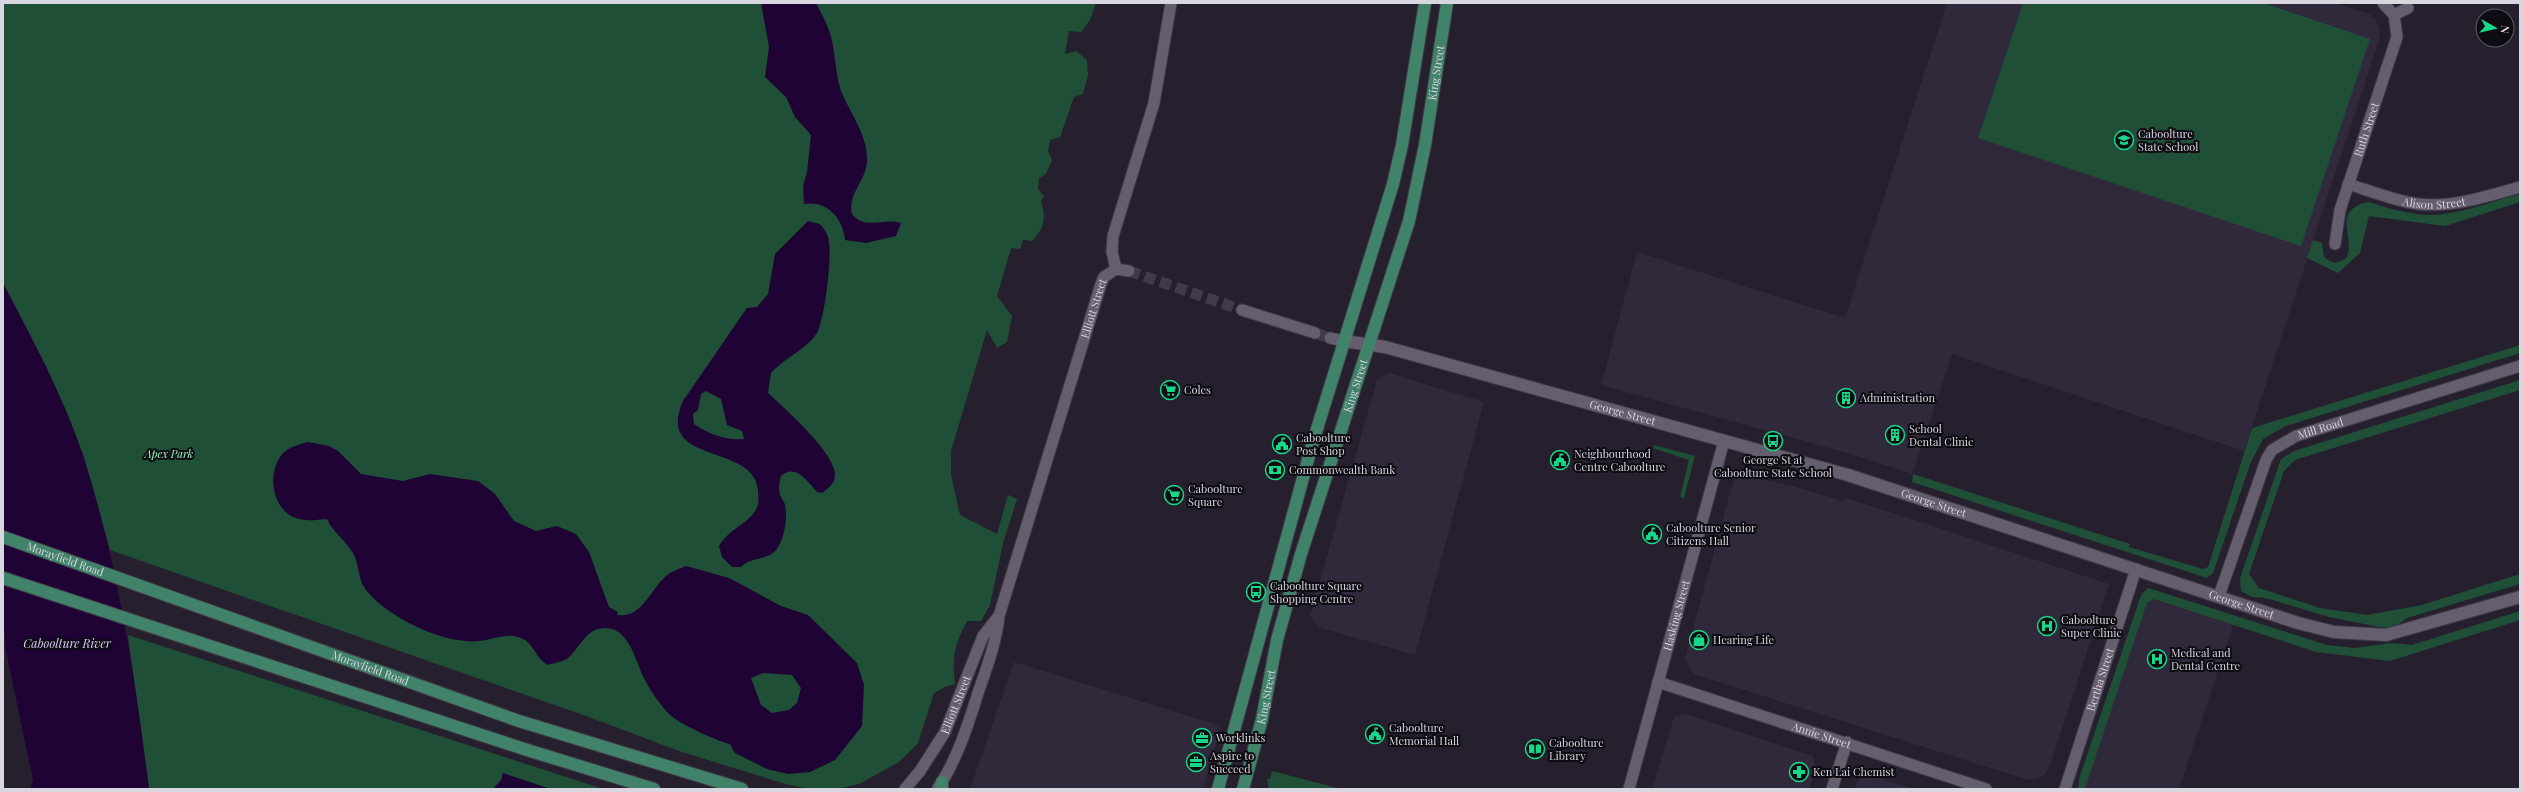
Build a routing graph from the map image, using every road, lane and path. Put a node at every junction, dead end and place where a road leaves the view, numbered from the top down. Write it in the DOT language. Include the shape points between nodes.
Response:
graph roads {
  1 [pos="1171,3"];
  2 [pos="1425,3"];
  3 [pos="1447,3"];
  4 [pos="2383,3"];
  5 [pos="2408,8"];
  6 [pos="2394,15"];
  7 [pos="2348,184"];
  8 [pos="2520,186"];
  9 [pos="2334,244"];
  10 [pos="1116,269"];
  11 [pos="1129,271"];
  12 [pos="1242,310"];
  13 [pos="1315,333"];
  14 [pos="1330,338"];
  15 [pos="1344,342"];
  16 [pos="1370,344"];
  17 [pos="2520,366"];
  18 [pos="1724,441"];
  19 [pos="3,537"];
  20 [pos="2136,569"];
  21 [pos="3,578"];
  22 [pos="2219,596"];
  23 [pos="2520,596"];
  24 [pos="999,616"];
  25 [pos="1658,682"];
  26 [pos="1847,742"];
  27 [pos="941,787"];
  28 [pos="654,789"];
  29 [pos="742,789"];
  30 [pos="905,789"];
  31 [pos="1218,789"];
  32 [pos="1243,789"];
  33 [pos="1629,789"];
  34 [pos="1832,789"];
  35 [pos="1986,789"];
  36 [pos="2065,789"];
  1 -- 10 [label="street, Elliott Street" via="1154,103 1113,236 1112,252"];
  2 -- 15 [label="main road, King Street" via="1397,166"];
  3 -- 16 [label="main road, King Street" via="1416,191"];
  4 -- 6 [label="street"];
  5 -- 6 [label="street"];
  6 -- 7 [label="street, Ruth Street" via="2397,37"];
  7 -- 8 [label="street, Alison Street" via="2418,204 2441,205 2476,199"];
  7 -- 9 [label="street, Ruth Street" via="2336,226"];
  10 -- 11 [label="street"];
  10 -- 24 [label="street, Elliott Street" via="1104,278 1101,284"];
  12 -- 13 [label="street"];
  14 -- 15 [label="street"];
  15 -- 16 [label="street, George Street"];
  15 -- 31 [label="main road, King Street" via="1310,453"];
  16 -- 18 [label="street, George Street"];
  16 -- 32 [label="main road, King Street" via="1301,554 1277,640 1262,719"];
  17 -- 22 [label="street, Mill Road" via="2296,436 2272,450 2266,460"];
  18 -- 20 [label="street, George Street" via="1848,475"];
  18 -- 25 [label="street, Hasking Street"];
  19 -- 29 [label="main road, Morayfield Road" via="519,721"];
  20 -- 22 [label="street, George Street"];
  20 -- 36 [label="street, Bertha Street"];
  21 -- 28 [label="main road"];
  22 -- 23 [label="street, George Street" via="2298,623 2334,632 2379,635 2412,630"];
  24 -- 27 [label="street, Elliott Street" via="996,642 968,724"];
  24 -- 30 [label="street, Elliott Street" via="983,636 945,732"];
  25 -- 26 [label="street, Annie Street"];
  25 -- 33 [label="street, Hasking Street"];
  26 -- 34 [label="street"];
  26 -- 35 [label="street, Annie Street"];
}
